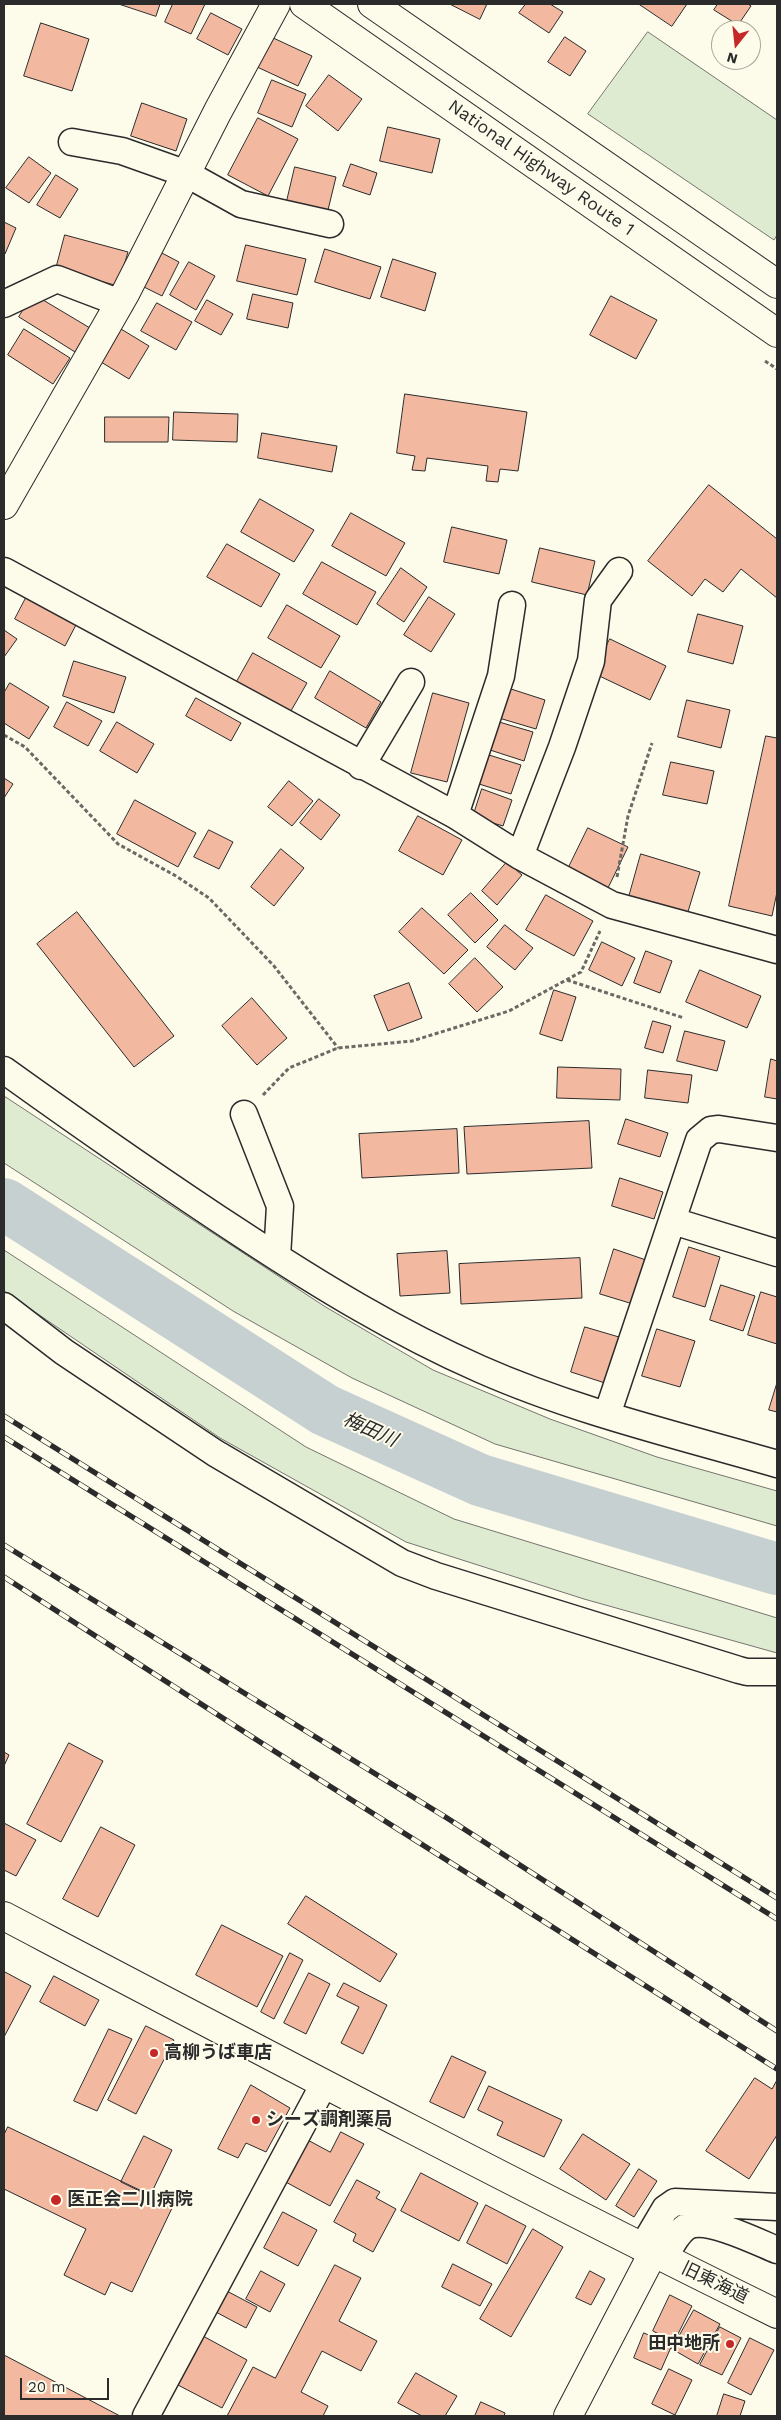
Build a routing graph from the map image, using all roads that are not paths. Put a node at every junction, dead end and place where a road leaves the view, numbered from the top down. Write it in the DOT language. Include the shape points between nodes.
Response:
graph roads {
  1 [pos="276,4"];
  2 [pos="304,4"];
  3 [pos="372,4"];
  4 [pos="72,142"];
  5 [pos="187,174"];
  6 [pos="330,224"];
  7 [pos="777,284"];
  8 [pos="120,303"];
  9 [pos="4,304"];
  10 [pos="777,333"];
  11 [pos="4,505"];
  12 [pos="4,571"];
  13 [pos="619,571"];
  14 [pos="512,605"];
  15 [pos="411,682"];
  16 [pos="361,766"];
  17 [pos="455,815"];
  18 [pos="520,856"];
  19 [pos="777,950"];
  20 [pos="4,1070"];
  21 [pos="244,1114"];
  22 [pos="777,1138"];
  23 [pos="673,1221"];
  24 [pos="777,1253"];
  25 [pos="277,1257"];
  26 [pos="4,1306"];
  27 [pos="607,1416"];
  28 [pos="777,1464"];
  29 [pos="777,1672"];
  30 [pos="4,1916"];
  31 [pos="324,2084"];
  32 [pos="777,2207"];
  33 [pos="777,2250"];
  34 [pos="653,2253"];
  35 [pos="777,2314"];
  36 [pos="146,2416"];
  37 [pos="568,2416"];
  1 -- 5 [label="main road"];
  2 -- 10 [label="main road, National Highway Route 1"];
  3 -- 7 [label="main road"];
  4 -- 5 [label="street" via="122,151"];
  5 -- 6 [label="street" via="241,204"];
  5 -- 8 [label="main road"];
  8 -- 9 [label="street" via="57,279"];
  8 -- 11 [label="main road"];
  12 -- 16 [label="street"];
  13 -- 18 [label="street" via="598,600 591,661"];
  14 -- 17 [label="street" via="501,676"];
  15 -- 16 [label="street"];
  16 -- 17 [label="street"];
  17 -- 18 [label="street"];
  18 -- 19 [label="street" via="612,905"];
  20 -- 25 [label="street" via="106,1143"];
  21 -- 25 [label="street" via="280,1206"];
  22 -- 23 [label="street" via="718,1129 704,1135 699,1140"];
  23 -- 24 [label="street"];
  23 -- 27 [label="street"];
  25 -- 27 [label="street" via="326,1289 428,1345 536,1391"];
  26 -- 29 [label="street" via="64,1352 215,1453 402,1563 739,1670"];
  27 -- 28 [label="street"];
  30 -- 31 [label="main road, 旧東海道"];
  31 -- 34 [label="main road, 旧東海道"];
  31 -- 36 [label="street"];
  32 -- 34 [label="street" via="674,2202 665,2209"];
  33 -- 34 [label="street" via="699,2223 690,2225"];
  34 -- 35 [label="main road, 旧東海道"];
  34 -- 37 [label="main road"];
}
